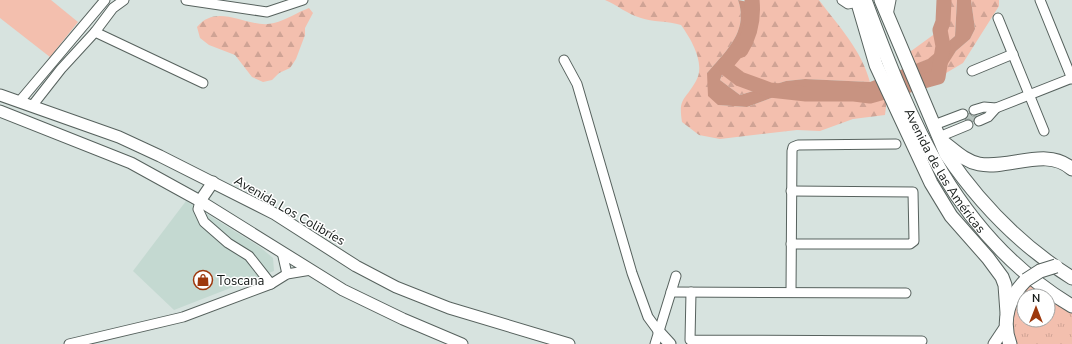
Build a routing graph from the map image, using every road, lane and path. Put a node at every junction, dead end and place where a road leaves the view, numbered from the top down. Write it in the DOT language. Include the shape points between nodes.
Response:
graph roads {
  1 [pos="105,0"];
  2 [pos="124,0"];
  3 [pos="186,0"];
  4 [pos="303,0"];
  5 [pos="842,0"];
  6 [pos="860,0"];
  7 [pos="881,0"];
  8 [pos="891,0"];
  9 [pos="1040,0"];
  10 [pos="888,16"];
  11 [pos="998,18"];
  12 [pos="95,32"];
  13 [pos="1013,54"];
  14 [pos="564,60"];
  15 [pos="972,71"];
  16 [pos="1072,78"];
  17 [pos="203,84"];
  18 [pos="0,95"];
  19 [pos="1030,95"];
  20 [pos="19,102"];
  21 [pos="901,105"];
  22 [pos="32,106"];
  23 [pos="996,108"];
  24 [pos="974,110"];
  25 [pos="0,111"];
  26 [pos="963,114"];
  27 [pos="979,121"];
  28 [pos="968,125"];
  29 [pos="1044,131"];
  30 [pos="937,134"];
  31 [pos="896,144"];
  32 [pos="1072,169"];
  33 [pos="213,182"];
  34 [pos="791,191"];
  35 [pos="200,201"];
  36 [pos="791,244"];
  37 [pos="282,252"];
  38 [pos="1072,266"];
  39 [pos="311,270"];
  40 [pos="288,274"];
  41 [pos="676,276"];
  42 [pos="1072,278"];
  43 [pos="271,284"];
  44 [pos="671,292"];
  45 [pos="691,292"];
  46 [pos="791,292"];
  47 [pos="906,293"];
  48 [pos="1072,306"];
  49 [pos="1007,320"];
  50 [pos="659,332"];
  51 [pos="922,341"];
  52 [pos="69,344"];
  53 [pos="462,344"];
  54 [pos="568,344"];
  55 [pos="655,344"];
  56 [pos="670,344"];
  57 [pos="994,344"];
  58 [pos="1010,344"];
  1 -- 20 [label="street"];
  2 -- 12 [label="street" via="113,8"];
  3 -- 4 [label="street" via="267,12"];
  5 -- 6 [label="street" via="848,4"];
  6 -- 21 [label="highway" via="882,63"];
  7 -- 10 [label="highway, Avenida de las Américas"];
  8 -- 10 [label="street"];
  9 -- 16 [label="street"];
  10 -- 30 [label="highway, Avenida de las Américas"];
  11 -- 13 [label="street"];
  12 -- 17 [label="street"];
  12 -- 22 [label="street"];
  13 -- 15 [label="street"];
  13 -- 19 [label="street"];
  14 -- 50 [label="street" via="577,84 632,273 648,317"];
  16 -- 19 [label="street"];
  18 -- 20 [label="main road, Avenida Los Colibríes"];
  19 -- 23 [label="street"];
  19 -- 29 [label="street"];
  20 -- 22 [label="main road, Avenida Los Colibríes"];
  21 -- 48 [label="highway, Avenida de las Américas" via="959,202 989,239 1024,272"];
  21 -- 49 [label="highway" via="941,200 962,231 1002,277 1005,285"];
  22 -- 33 [label="main road, Avenida Los Colibríes" via="119,137"];
  23 -- 24 [label="street" via="984,106"];
  23 -- 27 [label="street" via="988,117"];
  25 -- 35 [label="main road" via="131,163"];
  26 -- 30 [label="street"];
  28 -- 30 [label="street"];
  30 -- 32 [label="highway" via="961,156 980,164 1046,159 1063,163"];
  30 -- 42 [label="highway, Avenida de las Américas" via="959,173 989,209 1022,242"];
  31 -- 34 [label="street" via="793,147"];
  33 -- 35 [label="main road"];
  33 -- 54 [label="main road, Avenida Los Colibríes" via="275,214 356,266 396,287 449,308"];
  34 -- 36 [label="street"];
  34 -- 36 [label="street" via="914,192 914,241 910,244"];
  35 -- 37 [label="main road"];
  35 -- 43 [label="street" via="198,209 204,222 228,243 249,256"];
  36 -- 46 [label="street"];
  37 -- 39 [label="main road"];
  37 -- 40 [label="street"];
  38 -- 49 [label="highway, bridge" via="1056,266 1040,271 1026,280 1014,295"];
  39 -- 40 [label="street"];
  39 -- 53 [label="main road" via="343,290"];
  40 -- 43 [label="street"];
  41 -- 44 [label="street"];
  43 -- 52 [label="street" via="183,317"];
  44 -- 45 [label="street"];
  44 -- 50 [label="street"];
  45 -- 46 [label="street"];
  45 -- 51 [label="street" via="690,340"];
  46 -- 47 [label="street"];
  49 -- 57 [label="main road"];
  49 -- 58 [label="highway"];
  50 -- 55 [label="street"];
  50 -- 56 [label="main road"];
}
